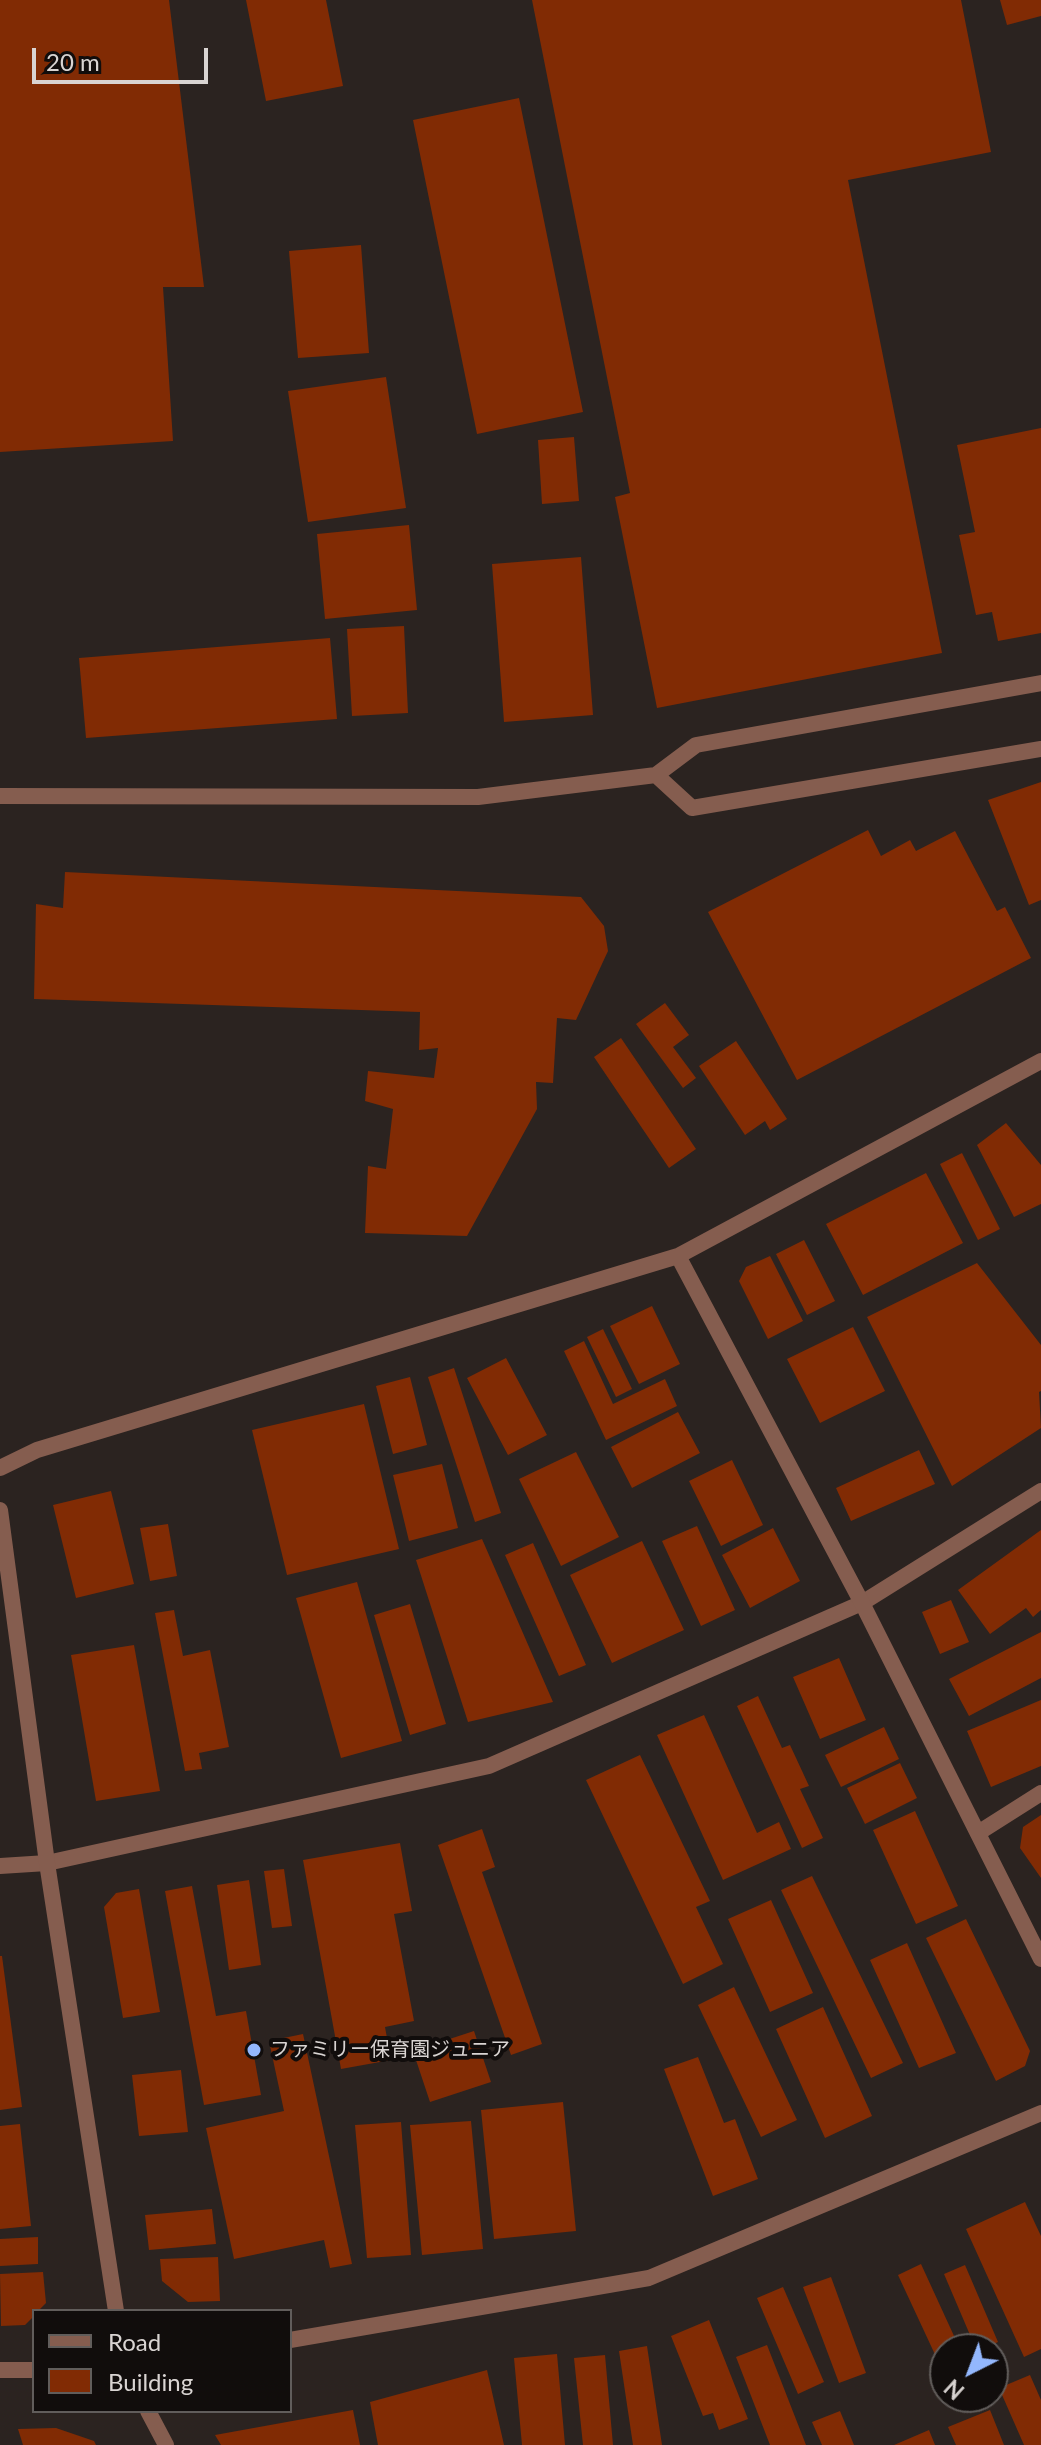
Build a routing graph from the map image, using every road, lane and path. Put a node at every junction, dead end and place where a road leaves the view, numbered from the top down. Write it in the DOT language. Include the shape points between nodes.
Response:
graph roads {
  1 [pos="1041,683"];
  2 [pos="1041,749"];
  3 [pos="656,775"];
  4 [pos="0,796"];
  5 [pos="1041,1061"];
  6 [pos="678,1256"];
  7 [pos="0,1468"];
  8 [pos="1041,1491"];
  9 [pos="0,1510"];
  10 [pos="862,1603"];
  11 [pos="1041,1793"];
  12 [pos="978,1833"];
  13 [pos="47,1863"];
  14 [pos="0,1866"];
  15 [pos="1041,1959"];
  16 [pos="1041,2113"];
  17 [pos="116,2309"];
  18 [pos="292,2340"];
  19 [pos="0,2370"];
  20 [pos="32,2370"];
  21 [pos="149,2413"];
  22 [pos="166,2445"];
  1 -- 3 [label="street" via="696,745"];
  2 -- 3 [label="street" via="692,808"];
  3 -- 4 [label="street" via="478,797"];
  5 -- 6 [label="street"];
  6 -- 7 [label="street" via="37,1450"];
  6 -- 10 [label="street"];
  8 -- 10 [label="street"];
  9 -- 13 [label="street"];
  10 -- 12 [label="street"];
  10 -- 13 [label="street" via="489,1766"];
  11 -- 12 [label="street"];
  12 -- 15 [label="street"];
  13 -- 14 [label="street"];
  13 -- 17 [label="street"];
  16 -- 18 [label="street" via="649,2278"];
  19 -- 20 [label="street"];
  21 -- 22 [label="street"];
}
